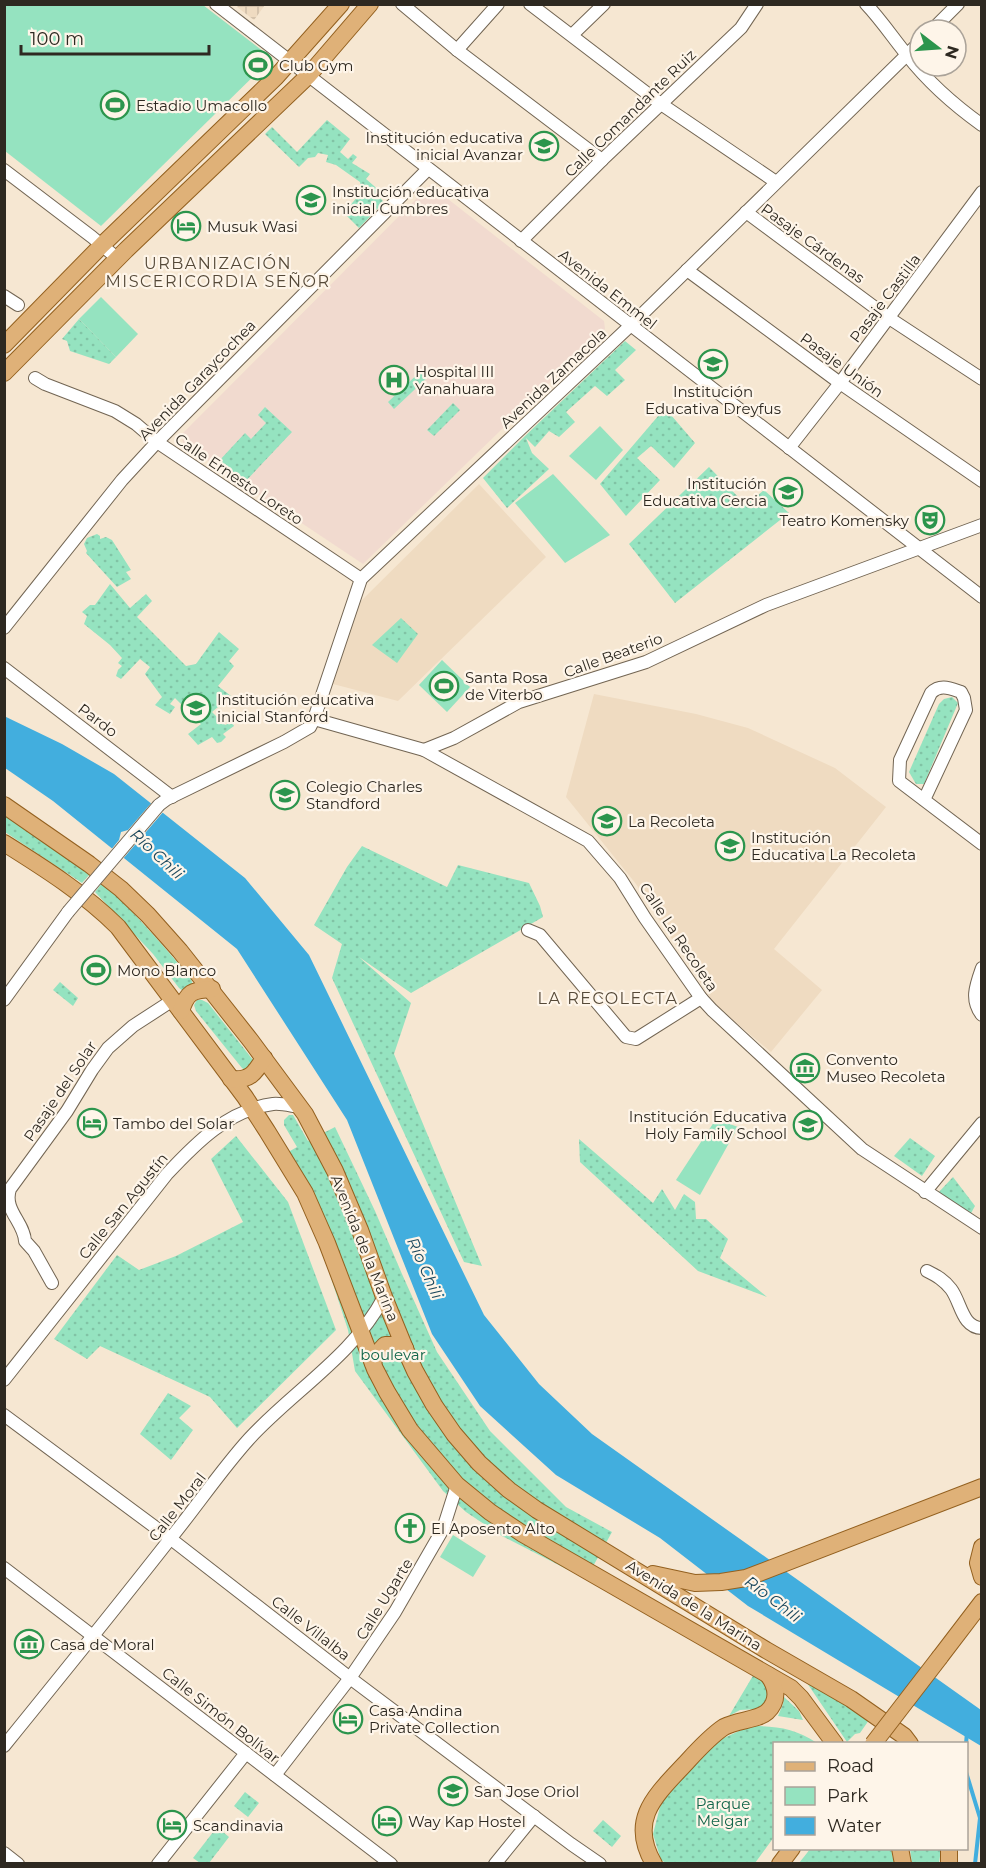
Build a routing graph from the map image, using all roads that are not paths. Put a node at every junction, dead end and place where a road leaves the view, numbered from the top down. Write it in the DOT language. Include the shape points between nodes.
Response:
graph roads {
  1 [pos="216,4"];
  2 [pos="341,4"];
  3 [pos="370,4"];
  4 [pos="402,4"];
  5 [pos="498,4"];
  6 [pos="530,4"];
  7 [pos="604,4"];
  8 [pos="757,4"];
  9 [pos="867,4"];
  10 [pos="958,4"];
  11 [pos="944,18"];
  12 [pos="572,36"];
  13 [pos="457,50"];
  14 [pos="907,55"];
  15 [pos="289,62"];
  16 [pos="308,76"];
  17 [pos="661,104"];
  18 [pos="981,125"];
  19 [pos="602,160"];
  20 [pos="428,169"];
  21 [pos="4,171"];
  22 [pos="776,182"];
  23 [pos="981,192"];
  24 [pos="746,212"];
  25 [pos="521,241"];
  26 [pos="102,244"];
  27 [pos="117,258"];
  28 [pos="687,270"];
  29 [pos="4,296"];
  30 [pos="18,305"];
  31 [pos="889,318"];
  32 [pos="630,326"];
  33 [pos="4,345"];
  34 [pos="4,373"];
  35 [pos="35,378"];
  36 [pos="981,379"];
  37 [pos="840,383"];
  38 [pos="157,442"];
  39 [pos="789,448"];
  40 [pos="981,481"];
  41 [pos="981,525"];
  42 [pos="918,549"];
  43 [pos="361,579"];
  44 [pos="981,597"];
  45 [pos="4,628"];
  46 [pos="4,668"];
  47 [pos="314,719"];
  48 [pos="424,750"];
  49 [pos="172,797"];
  50 [pos="924,800"];
  51 [pos="4,805"];
  52 [pos="4,843"];
  53 [pos="981,844"];
  54 [pos="528,930"];
  55 [pos="981,968"];
  56 [pos="212,989"];
  57 [pos="700,998"];
  58 [pos="4,1000"];
  59 [pos="177,1006"];
  60 [pos="981,1016"];
  61 [pos="264,1058"];
  62 [pos="231,1079"];
  63 [pos="300,1107"];
  64 [pos="253,1109"];
  65 [pos="981,1123"];
  66 [pos="925,1192"];
  67 [pos="981,1228"];
  68 [pos="927,1271"];
  69 [pos="52,1283"];
  70 [pos="384,1297"];
  71 [pos="981,1328"];
  72 [pos="361,1332"];
  73 [pos="405,1348"];
  74 [pos="373,1364"];
  75 [pos="4,1380"];
  76 [pos="4,1414"];
  77 [pos="457,1485"];
  78 [pos="981,1487"];
  79 [pos="171,1539"];
  80 [pos="981,1547"];
  81 [pos="624,1562"];
  82 [pos="4,1568"];
  83 [pos="981,1577"];
  84 [pos="981,1602"];
  85 [pos="93,1635"];
  86 [pos="768,1675"];
  87 [pos="350,1678"];
  88 [pos="834,1742"];
  89 [pos="874,1742"];
  90 [pos="909,1742"];
  91 [pos="4,1746"];
  92 [pos="246,1753"];
  93 [pos="274,1775"];
  94 [pos="534,1816"];
  95 [pos="791,1850"];
  96 [pos="4,1853"];
  97 [pos="18,1863"];
  98 [pos="158,1863"];
  99 [pos="391,1863"];
  100 [pos="495,1863"];
  101 [pos="600,1863"];
  102 [pos="654,1863"];
  103 [pos="780,1863"];
  1 -- 15 [label="street, Avenida Emmel"];
  2 -- 15 [label="main road"];
  3 -- 16 [label="main road"];
  4 -- 13 [label="street"];
  5 -- 13 [label="street"];
  6 -- 12 [label="street"];
  7 -- 12 [label="street"];
  8 -- 17 [label="street, Calle Comandante Ruiz" via="741,28"];
  9 -- 14 [label="street"];
  10 -- 11 [label="street"];
  12 -- 17 [label="street"];
  13 -- 19 [label="street"];
  14 -- 18 [label="street" via="929,81"];
  14 -- 22 [label="street, Avenida Zamacola"];
  15 -- 16 [label="street, Avenida Emmel"];
  15 -- 26 [label="main road"];
  16 -- 20 [label="street, Avenida Emmel"];
  16 -- 27 [label="main road"];
  17 -- 19 [label="street, Calle Comandante Ruiz"];
  17 -- 22 [label="street"];
  19 -- 25 [label="street, Calle Comandante Ruiz"];
  20 -- 25 [label="street, Avenida Emmel"];
  20 -- 38 [label="street, Avenida Garaycochea"];
  21 -- 26 [label="street"];
  22 -- 24 [label="street, Avenida Zamacola"];
  23 -- 31 [label="street, Pasaje Castilla"];
  24 -- 28 [label="street, Avenida Zamacola"];
  24 -- 31 [label="street, Pasaje Cárdenas"];
  25 -- 32 [label="street, Avenida Emmel"];
  26 -- 27 [label="street"];
  26 -- 33 [label="main road"];
  27 -- 34 [label="main road"];
  28 -- 32 [label="street, Avenida Zamacola"];
  28 -- 37 [label="street, Pasaje Unión"];
  29 -- 30 [label="street"];
  31 -- 36 [label="street, Pasaje Cárdenas"];
  31 -- 37 [label="street, Pasaje Castilla"];
  32 -- 39 [label="street, Avenida Emmel"];
  32 -- 43 [label="street, Avenida Zamacola"];
  35 -- 38 [label="street, Calle Ernesto Loreto" via="115,411"];
  37 -- 39 [label="street, Pasaje Castilla"];
  37 -- 40 [label="street, Pasaje Unión"];
  38 -- 43 [label="street, Calle Ernesto Loreto"];
  38 -- 45 [label="street, Avenida Garaycochea"];
  39 -- 42 [label="street, Avenida Emmel"];
  41 -- 42 [label="street, Calle Beaterio"];
  42 -- 44 [label="street, Avenida Emmel"];
  42 -- 48 [label="street, Calle Beaterio" via="766,605 646,662 519,702"];
  43 -- 47 [label="street, Avenida Zamacola"];
  46 -- 49 [label="street, Pardo"];
  47 -- 48 [label="street"];
  47 -- 49 [label="street" via="310,727 284,742"];
  48 -- 57 [label="street, Calle La Recoleta" via="588,841 620,878"];
  49 -- 58 [label="street, bridge" via="159,805 68,912"];
  50 -- 50 [label="street" via="899,781 900,760 931,693 944,687 961,692 966,710"];
  50 -- 53 [label="street"];
  51 -- 56 [label="main road, Avenida de la Marina" via="120,889 148,915"];
  52 -- 59 [label="main road, Avenida de la Marina" via="101,910"];
  54 -- 57 [label="street" via="540,935 626,1037 636,1039"];
  55 -- 60 [label="street" via="974,1001"];
  56 -- 59 [label="main road" via="190,993"];
  56 -- 61 [label="main road, Avenida de la Marina"];
  57 -- 66 [label="street, Calle La Recoleta" via="862,1149"];
  59 -- 62 [label="main road, Avenida de la Marina"];
  59 -- 69 [label="street, Pasaje del Solar" via="133,1026 108,1048 10,1189 10,1206 25,1241"];
  61 -- 62 [label="main road" via="253,1074 242,1080"];
  61 -- 63 [label="main road, Avenida de la Marina"];
  62 -- 64 [label="main road, Avenida de la Marina"];
  63 -- 64 [label="street, Calle San Agustín" via="275,1103"];
  63 -- 70 [label="main road, Avenida de la Marina" via="334,1171"];
  64 -- 72 [label="main road, Avenida de la Marina" via="305,1193"];
  64 -- 75 [label="street, Calle San Agustín" via="234,1116 204,1137 167,1174"];
  65 -- 66 [label="street"];
  66 -- 67 [label="street, Calle La Recoleta"];
  68 -- 71 [label="street" via="951,1288 967,1323"];
  70 -- 72 [label="street, Calle Moral"];
  70 -- 73 [label="main road, Avenida de la Marina"];
  72 -- 74 [label="main road, Avenida de la Marina"];
  72 -- 79 [label="street, Calle Moral" via="249,1439"];
  73 -- 74 [label="main road" via="385,1345"];
  73 -- 81 [label="main road, Avenida de la Marina" via="434,1405 479,1463 537,1510"];
  74 -- 77 [label="main road, Avenida de la Marina" via="410,1430"];
  76 -- 79 [label="street, Calle Villalba"];
  77 -- 86 [label="main road, Avenida de la Marina" via="523,1534"];
  77 -- 87 [label="street, Calle Ugarte" via="443,1530"];
  78 -- 81 [label="main road" via="746,1578 695,1583 650,1574"];
  79 -- 85 [label="street, Calle Moral"];
  79 -- 87 [label="street, Calle Villalba"];
  80 -- 83 [label="main road"];
  81 -- 90 [label="main road, Avenida de la Marina" via="850,1699"];
  82 -- 85 [label="street, Calle Simón Bolívar"];
  84 -- 89 [label="main road, bridge"];
  85 -- 91 [label="street, Calle Moral"];
  85 -- 92 [label="street, Calle Simón Bolívar"];
  86 -- 88 [label="main road, Avenida de la Marina" via="795,1691"];
  86 -- 102 [label="main road" via="776,1694 766,1713 720,1730 651,1803 643,1826"];
  87 -- 93 [label="street, Calle Ugarte"];
  87 -- 94 [label="street, Calle Villalba"];
  92 -- 93 [label="street, Calle Simón Bolívar"];
  92 -- 98 [label="street"];
  93 -- 99 [label="street, Calle Simón Bolívar"];
  94 -- 100 [label="street"];
  94 -- 101 [label="street, Calle Villalba"];
  95 -- 103 [label="main road"];
  96 -- 97 [label="street"];
}
